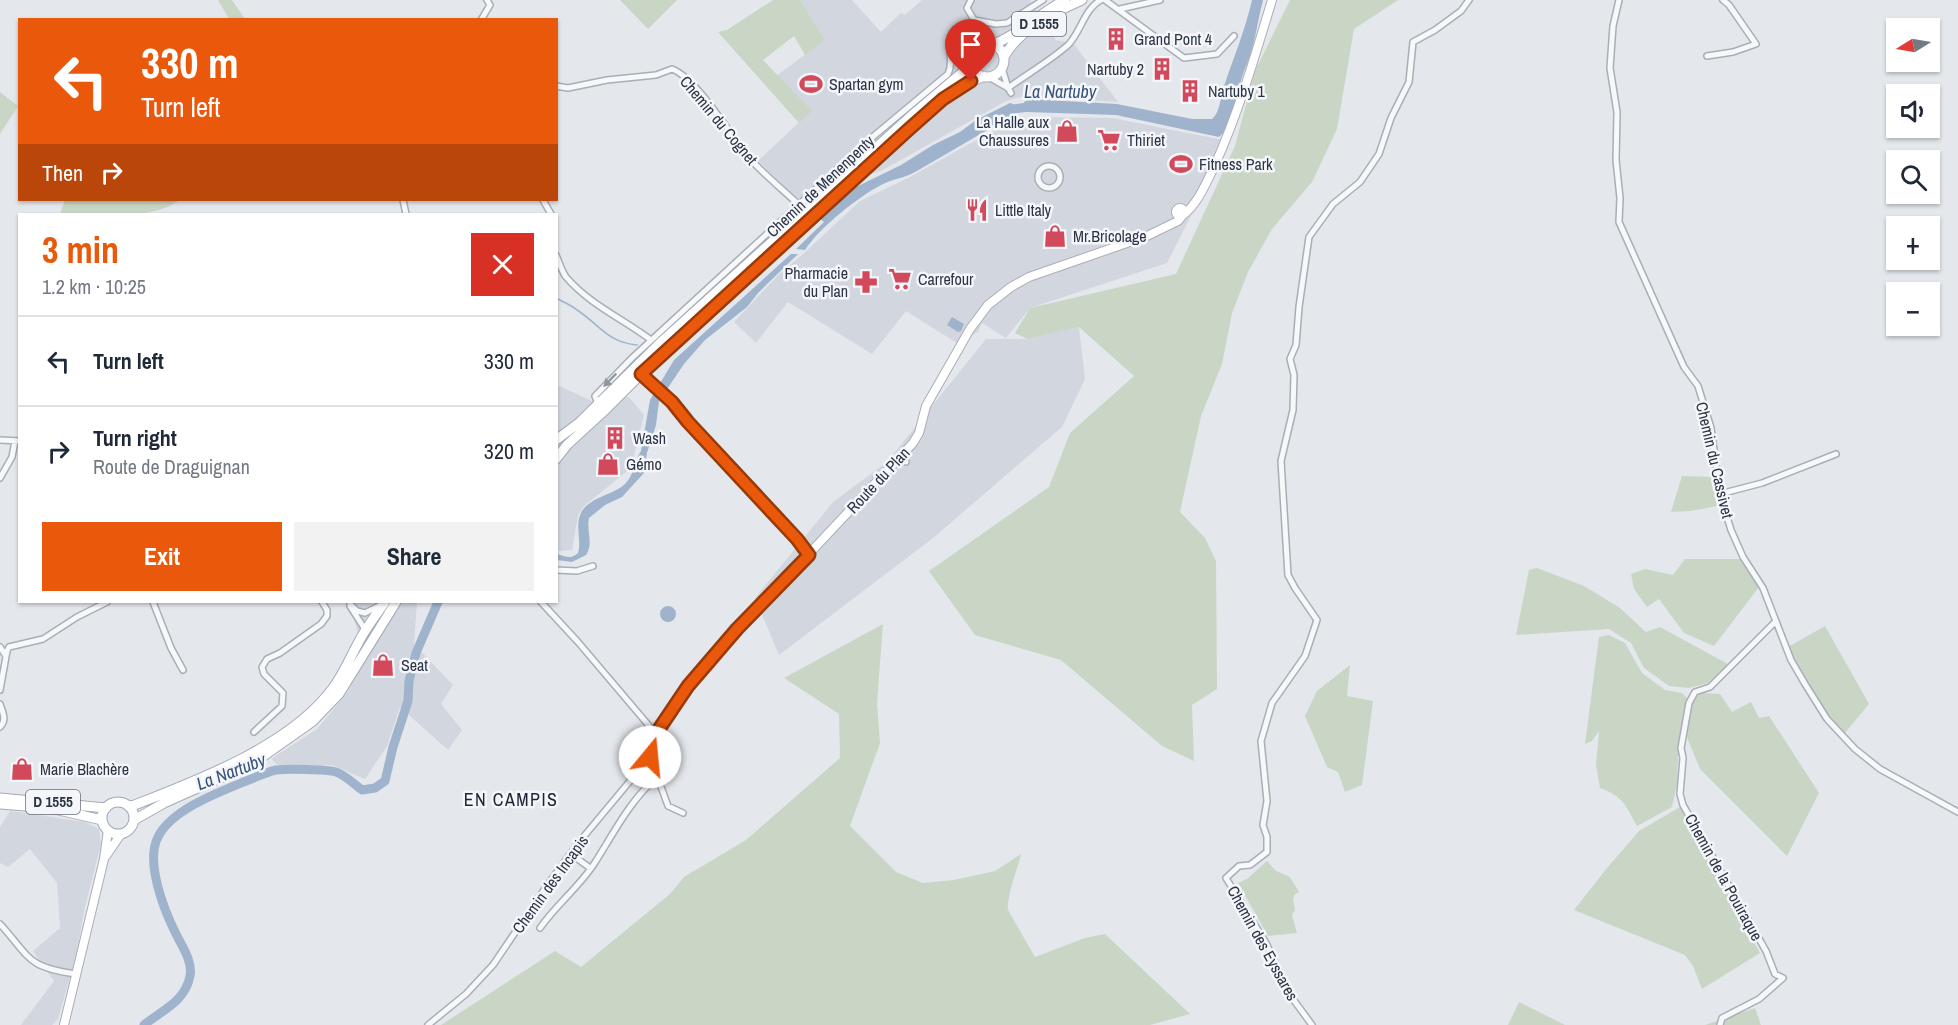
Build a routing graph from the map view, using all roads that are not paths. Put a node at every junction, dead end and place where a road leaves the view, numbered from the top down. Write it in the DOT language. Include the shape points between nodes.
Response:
graph roads {
  1 [pos="487,0"];
  2 [pos="970,0"];
  3 [pos="1043,0"];
  4 [pos="1065,0"];
  5 [pos="1082,0"];
  6 [pos="1103,0"];
  7 [pos="1160,0"];
  8 [pos="1272,0"];
  9 [pos="1469,0"];
  10 [pos="1619,0"];
  11 [pos="1723,0"];
  12 [pos="1120,9"];
  13 [pos="483,18"];
  14 [pos="974,20"];
  15 [pos="1234,36"];
  16 [pos="967,37"];
  17 [pos="984,43"];
  18 [pos="994,44"];
  19 [pos="971,56"];
  20 [pos="1707,56"];
  21 [pos="1004,57"];
  22 [pos="1002,68"];
  23 [pos="986,76"];
  24 [pos="558,86"];
  25 [pos="1009,91"];
  26 [pos="1057,170"];
  27 [pos="799,205"];
  28 [pos="558,260"];
  29 [pos="651,340"];
  30 [pos="641,374"];
  31 [pos="598,405"];
  32 [pos="558,438"];
  33 [pos="0,440"];
  34 [pos="17,441"];
  35 [pos="1836,454"];
  36 [pos="558,456"];
  37 [pos="897,459"];
  38 [pos="906,462"];
  39 [pos="0,478"];
  40 [pos="1720,494"];
  41 [pos="809,555"];
  42 [pos="593,566"];
  43 [pos="558,570"];
  44 [pos="105,603"];
  45 [pos="153,603"];
  46 [pos="323,603"];
  47 [pos="349,603"];
  48 [pos="384,603"];
  49 [pos="384,603"];
  50 [pos="395,603"];
  51 [pos="542,603"];
  52 [pos="1776,621"];
  53 [pos="366,631"];
  54 [pos="0,647"];
  55 [pos="6,656"];
  56 [pos="183,670"];
  57 [pos="0,690"];
  58 [pos="0,704"];
  59 [pos="0,727"];
  60 [pos="254,732"];
  61 [pos="656,733"];
  62 [pos="0,798"];
  63 [pos="0,804"];
  64 [pos="128,806"];
  65 [pos="106,808"];
  66 [pos="1958,812"];
  67 [pos="683,813"];
  68 [pos="102,820"];
  69 [pos="134,820"];
  70 [pos="108,830"];
  71 [pos="121,834"];
  72 [pos="571,854"];
  73 [pos="104,859"];
  74 [pos="591,868"];
  75 [pos="0,924"];
  76 [pos="540,928"];
  77 [pos="76,974"];
  78 [pos="64,1025"];
  79 [pos="428,1025"];
  80 [pos="1311,1025"];
  81 [pos="1720,1025"];
  1 -- 13 [label="street" via="490,5"];
  2 -- 14 [label="street" via="968,8"];
  3 -- 14 [label="street" via="1007,23"];
  4 -- 18 [label="main road, D 1555"];
  5 -- 21 [label="main road, D 1555" via="1023,35"];
  6 -- 12 [label="street"];
  6 -- 25 [label="street" via="1096,2 1069,44"];
  7 -- 12 [label="street"];
  8 -- 37 [label="street, Route du Plan" via="1244,93 1222,149 1191,208 1147,236 1029,278 988,305 970,329 927,406 919,433"];
  9 -- 80 [label="street, Chemin des Eyssares" via="1436,30 1413,42 1409,82 1379,154 1360,183 1333,204 1309,237 1296,345 1290,359 1294,375 1293,410 1281,461 1288,575 1317,620 1305,656 1272,704 1261,741 1268,801 1263,825 1267,852 1226,878 1266,943 1290,995"];
  10 -- 40 [label="street, Chemin du Cassivet" via="1610,68 1617,112 1619,222 1683,368 1698,386 1711,428"];
  11 -- 20 [label="street" via="1756,44"];
  12 -- 15 [label="street" via="1184,58 1217,54"];
  14 -- 16 [label="street"];
  16 -- 17 [label="street"];
  16 -- 19 [label="street"];
  16 -- 27 [label="street, Chemin de Menenpenty" via="955,38 951,43 948,74"];
  17 -- 18 [label="main road"];
  17 -- 19 [label="main road"];
  18 -- 21 [label="main road"];
  19 -- 23 [label="main road" via="974,71"];
  19 -- 31 [label="main road" via="963,72 661,342"];
  21 -- 22 [label="main road"];
  22 -- 23 [label="main road"];
  22 -- 25 [label="street"];
  23 -- 25 [label="street"];
  23 -- 30 [label="main road" via="943,99"];
  24 -- 27 [label="street, Chemin du Cognet" via="677,71 696,87 753,163"];
  26 -- 26 [label="street" via="1049,166 1041,170 1041,185 1049,188 1057,184"];
  27 -- 29 [label="street, Chemin de Menenpenty"];
  28 -- 29 [label="street" via="564,275 577,288"];
  29 -- 31 [label="street, Chemin de Menenpenty, one-way" via="595,396"];
  30 -- 36 [label="main road"];
  30 -- 41 [label="street"];
  31 -- 32 [label="main road"];
  33 -- 34 [label="street"];
  34 -- 39 [label="street"];
  35 -- 40 [label="street" via="1762,483"];
  37 -- 38 [label="street"];
  37 -- 41 [label="street, Route du Plan"];
  40 -- 52 [label="street, Chemin du Cassivet" via="1731,530"];
  41 -- 61 [label="street, Route du Plan" via="700,670"];
  42 -- 43 [label="street" via="577,571"];
  44 -- 55 [label="street" via="43,639 9,647"];
  45 -- 56 [label="street"];
  46 -- 60 [label="street" via="327,616 321,624 267,659 262,667 283,693 282,706"];
  47 -- 48 [label="street" via="365,613"];
  47 -- 53 [label="street"];
  49 -- 53 [label="main road"];
  50 -- 69 [label="main road" via="339,694 312,721 262,757"];
  51 -- 61 [label="street"];
  52 -- 66 [label="street, Chemin du Cassivet" via="1791,660 1821,710 1855,749 1880,769"];
  52 -- 81 [label="street, Chemin de la Pouiraque" via="1710,687 1695,693 1689,703 1682,748 1683,805 1766,951 1775,974 1783,978 1759,999 1722,1018"];
  53 -- 64 [label="main road" via="333,689 285,732 238,760"];
  54 -- 55 [label="street"];
  55 -- 57 [label="street"];
  58 -- 59 [label="street" via="4,723"];
  61 -- 72 [label="street, Chemin des Incapis" via="650,757"];
  62 -- 65 [label="main road, D 1555"];
  63 -- 68 [label="main road, D 1555" via="50,808"];
  64 -- 65 [label="main road" via="114,803"];
  64 -- 69 [label="main road"];
  65 -- 68 [label="main road"];
  67 -- 74 [label="street" via="668,806 660,784 654,780"];
  68 -- 70 [label="main road"];
  69 -- 71 [label="main road" via="130,829"];
  70 -- 71 [label="main road"];
  70 -- 73 [label="street"];
  71 -- 73 [label="street"];
  72 -- 74 [label="street"];
  72 -- 79 [label="street, Chemin des Incapis" via="494,965"];
  73 -- 77 [label="street"];
  74 -- 76 [label="street"];
  75 -- 77 [label="street" via="39,966"];
  77 -- 78 [label="street"];
}
